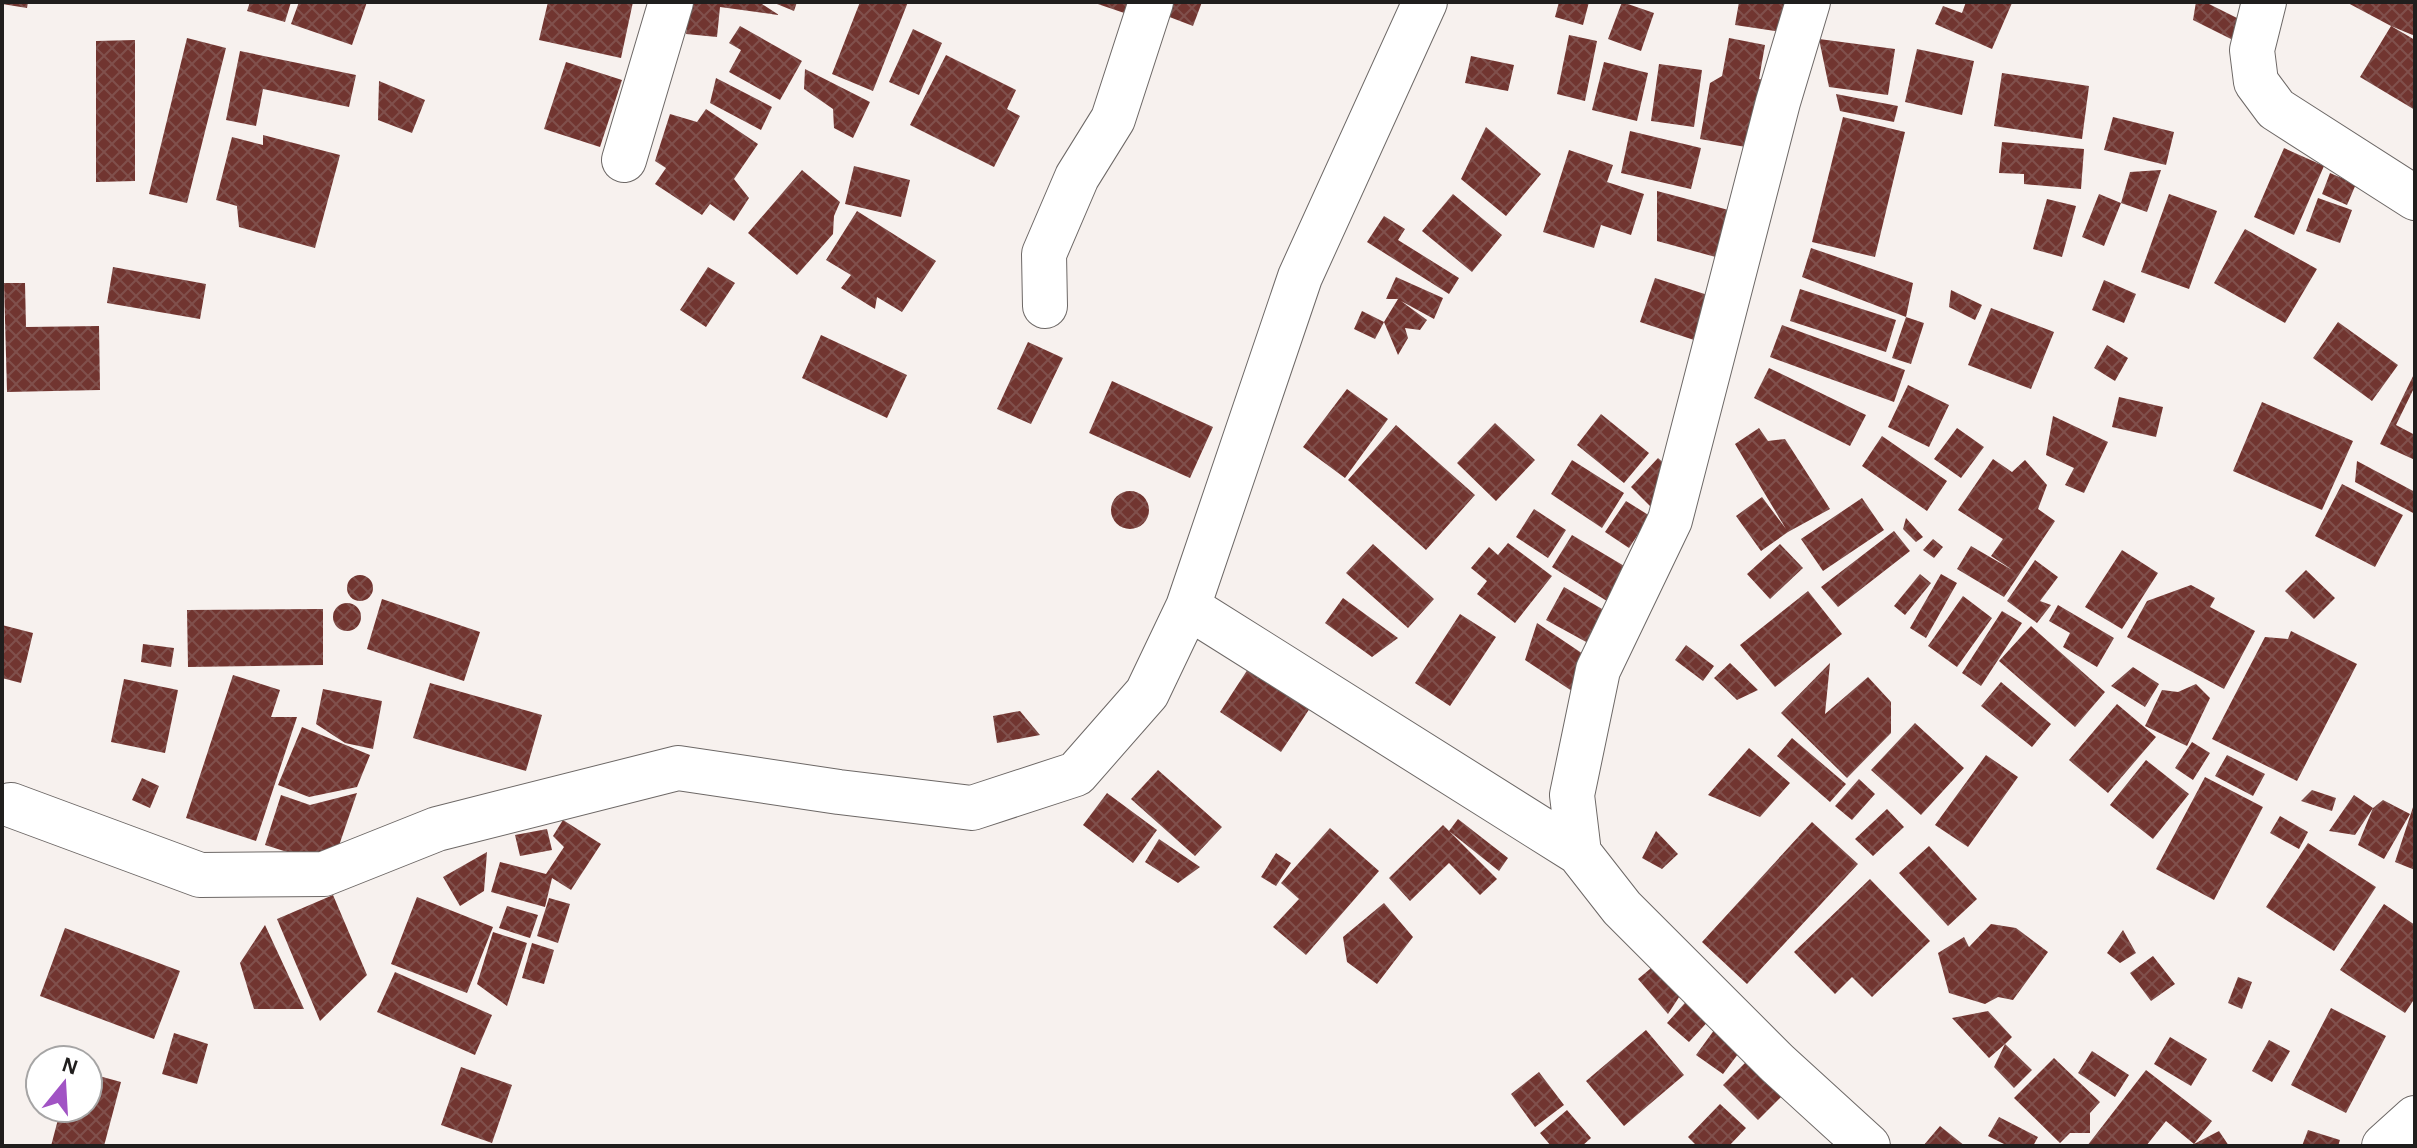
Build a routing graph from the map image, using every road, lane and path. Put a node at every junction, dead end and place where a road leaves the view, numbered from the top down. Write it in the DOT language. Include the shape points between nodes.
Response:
graph roads {
  1 [pos="671,2"];
  2 [pos="1151,2"];
  3 [pos="1425,2"];
  4 [pos="1808,2"];
  5 [pos="2264,2"];
  6 [pos="624,160"];
  7 [pos="2415,198"];
  8 [pos="1045,306"];
  9 [pos="1188,607"];
  10 [pos="11,805"];
  11 [pos="1579,853"];
  12 [pos="2415,1118"];
  13 [pos="1868,1146"];
  14 [pos="2384,1146"];
  1 -- 6 [label="street"];
  2 -- 8 [label="street" via="1113,119 1077,177 1044,254"];
  3 -- 9 [label="street" via="1300,277"];
  4 -- 11 [label="street" via="1670,520 1598,670 1572,795"];
  5 -- 7 [label="street" via="2252,50 2256,82 2276,109"];
  9 -- 10 [label="street" via="1147,693 1076,774 972,808 678,768 437,829 324,874 200,875"];
  9 -- 11 [label="street"];
  11 -- 13 [label="street" via="1622,908"];
  12 -- 14 [label="street"];
}
